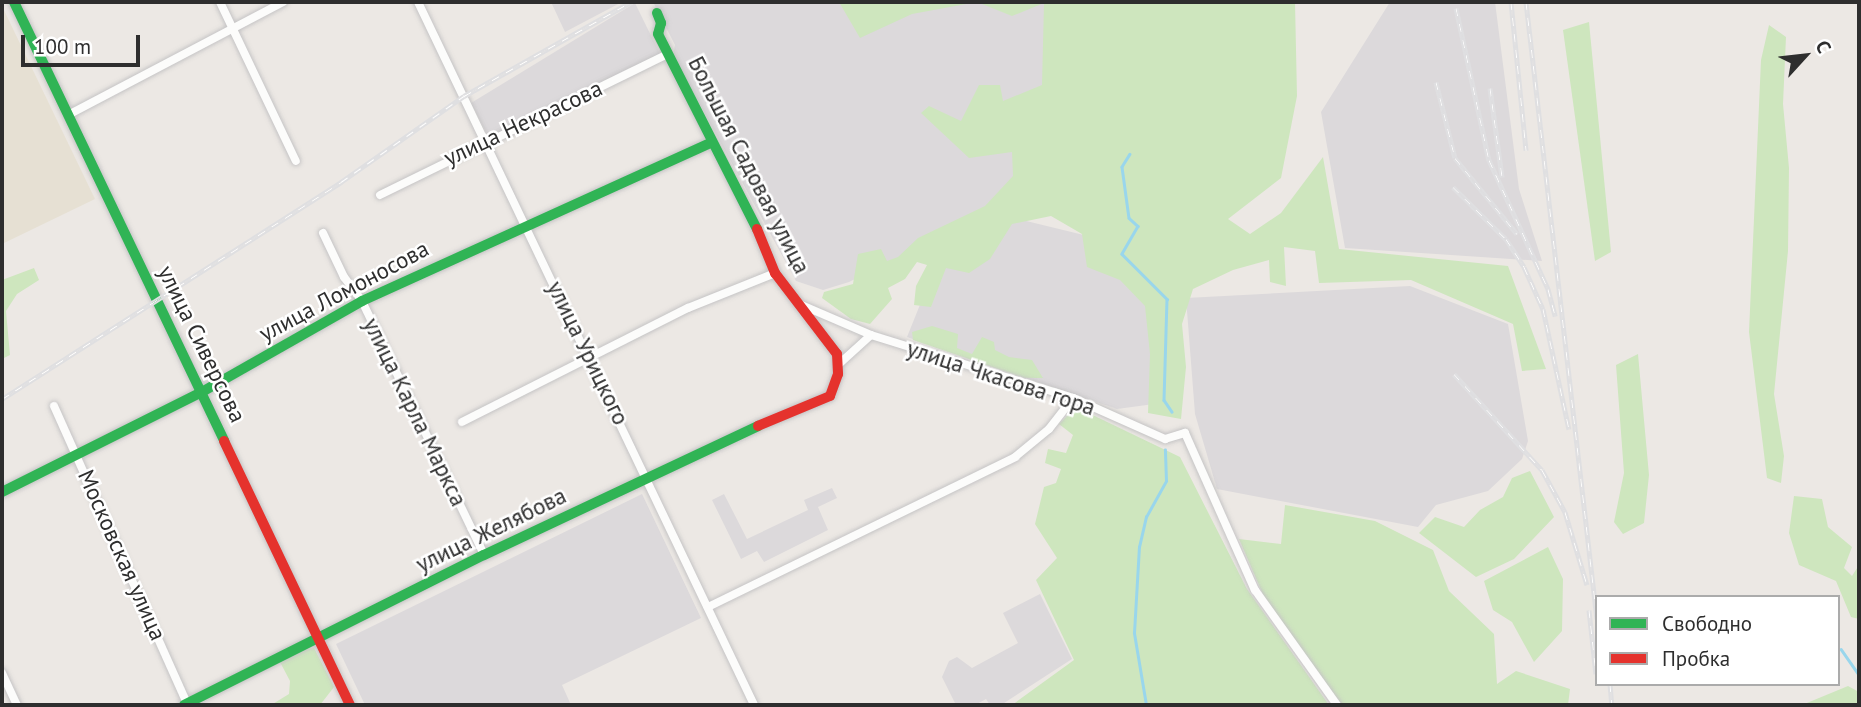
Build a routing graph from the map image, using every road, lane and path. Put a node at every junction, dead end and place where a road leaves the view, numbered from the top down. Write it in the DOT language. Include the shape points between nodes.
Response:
graph roads {
  1 [pos="14,2"];
  2 [pos="220,2"];
  3 [pos="283,2"];
  4 [pos="418,2"];
  5 [pos="657,13"];
  6 [pos="233,29"];
  7 [pos="668,54"];
  8 [pos="68,115"];
  9 [pos="487,141"];
  10 [pos="712,142"];
  11 [pos="296,162"];
  12 [pos="380,195"];
  13 [pos="526,224"];
  14 [pos="323,233"];
  15 [pos="775,273"];
  16 [pos="362,301"];
  17 [pos="799,304"];
  18 [pos="870,335"];
  19 [pos="589,359"];
  20 [pos="839,364"];
  21 [pos="202,392"];
  22 [pos="1073,398"];
  23 [pos="54,406"];
  24 [pos="463,422"];
  25 [pos="76,452"];
  26 [pos="647,479"];
  27 [pos="2,492"];
  28 [pos="484,555"];
  29 [pos="708,607"];
  30 [pos="317,638"];
  31 [pos="2,673"];
  32 [pos="17,705"];
  33 [pos="186,705"];
  34 [pos="350,705"];
  35 [pos="754,705"];
  36 [pos="1337,705"];
  1 -- 8 [label="street, улица Сиверсова"];
  2 -- 6 [label="street"];
  3 -- 6 [label="street"];
  4 -- 9 [label="street, улица Урицкого"];
  5 -- 7 [label="street, Большая Садовая улица" via="661,23 658,34"];
  6 -- 8 [label="street"];
  6 -- 11 [label="street"];
  7 -- 9 [label="street, улица Некрасова"];
  7 -- 10 [label="street, Большая Садовая улица"];
  8 -- 21 [label="street, улица Сиверсова"];
  9 -- 12 [label="street, улица Некрасова"];
  9 -- 13 [label="street, улица Урицкого"];
  10 -- 13 [label="street, улица Ломоносова"];
  10 -- 15 [label="street, Большая Садовая улица" via="738,185"];
  13 -- 16 [label="street, улица Ломоносова"];
  13 -- 19 [label="street, улица Урицкого"];
  14 -- 16 [label="street, улица Карла Маркса" via="344,277"];
  15 -- 17 [label="street, Большая Садовая улица"];
  15 -- 19 [label="street" via="688,308"];
  16 -- 21 [label="street, улица Ломоносова"];
  16 -- 28 [label="street, улица Карла Маркса"];
  17 -- 18 [label="street, улица Чкасова гора"];
  17 -- 20 [label="street, Большая Садовая улица" via="832,344"];
  18 -- 20 [label="street"];
  18 -- 22 [label="street, улица Чкасова гора"];
  19 -- 24 [label="street"];
  19 -- 26 [label="street, улица Урицкого"];
  20 -- 26 [label="street, улица Желябова" via="830,396 819,397"];
  21 -- 25 [label="street, улица Ломоносова"];
  21 -- 30 [label="street, улица Сиверсова"];
  22 -- 29 [label="street" via="1049,429 1015,457"];
  22 -- 36 [label="street, улица Чкасова гора" via="1165,439 1185,433 1255,590"];
  23 -- 25 [label="street, Московская улица"];
  25 -- 27 [label="street, улица Ломоносова"];
  25 -- 33 [label="street, Московская улица"];
  26 -- 28 [label="street, улица Желябова"];
  26 -- 29 [label="street, улица Урицкого"];
  28 -- 30 [label="street, улица Желябова"];
  29 -- 35 [label="street, улица Урицкого"];
  30 -- 33 [label="street, улица Желябова"];
  30 -- 34 [label="street, улица Сиверсова"];
  31 -- 32 [label="street"];
}
